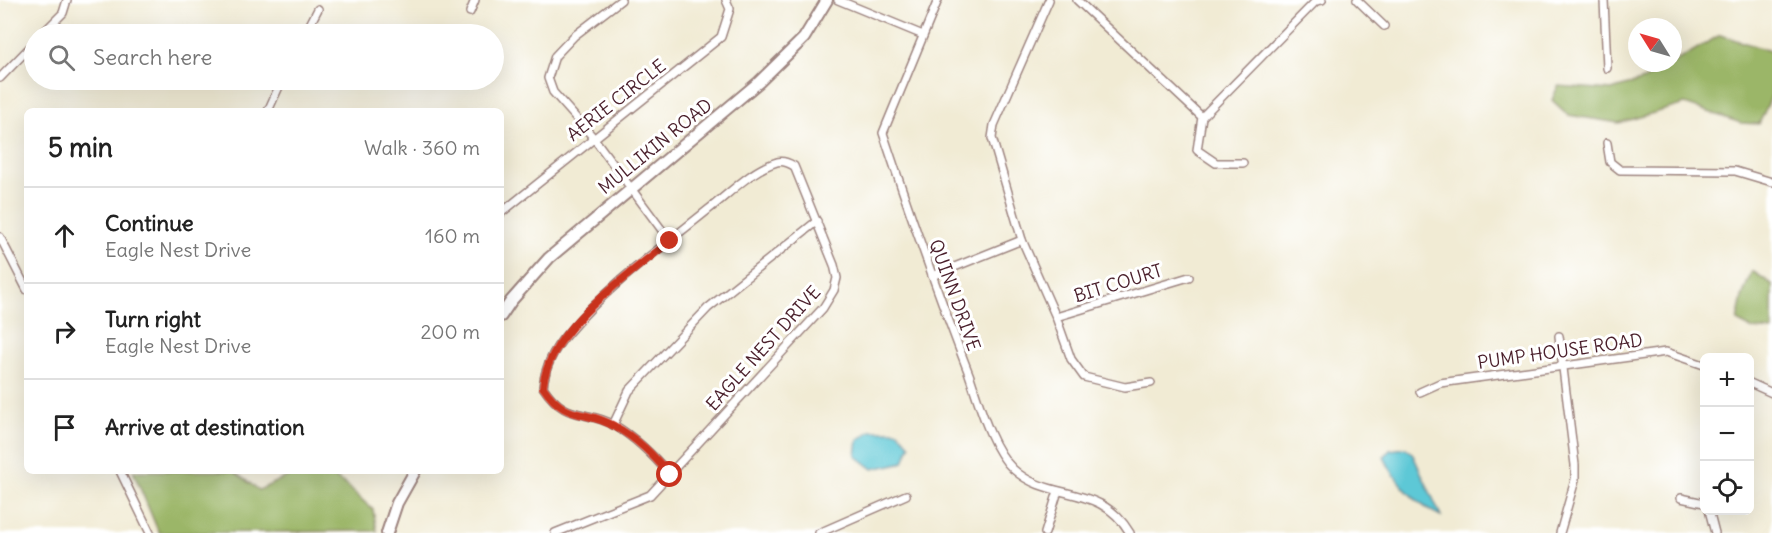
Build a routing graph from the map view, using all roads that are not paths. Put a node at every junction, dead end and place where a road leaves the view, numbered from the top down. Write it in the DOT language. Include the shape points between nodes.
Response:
graph roads {
  1 [pos="67,0"];
  2 [pos="475,0"];
  3 [pos="621,0"];
  4 [pos="726,0"];
  5 [pos="827,0"];
  6 [pos="838,0"];
  7 [pos="938,0"];
  8 [pos="1049,0"];
  9 [pos="1077,0"];
  10 [pos="1322,0"];
  11 [pos="1357,0"];
  12 [pos="1604,0"];
  13 [pos="318,9"];
  14 [pos="470,12"];
  15 [pos="52,24"];
  16 [pos="310,24"];
  17 [pos="1384,26"];
  18 [pos="923,35"];
  19 [pos="24,53"];
  20 [pos="1608,68"];
  21 [pos="0,78"];
  22 [pos="277,90"];
  23 [pos="269,108"];
  24 [pos="1202,117"];
  25 [pos="593,137"];
  26 [pos="1607,143"];
  27 [pos="1243,164"];
  28 [pos="1772,182"];
  29 [pos="632,188"];
  30 [pos="504,211"];
  31 [pos="817,221"];
  32 [pos="0,237"];
  33 [pos="1022,240"];
  34 [pos="670,241"];
  35 [pos="932,276"];
  36 [pos="1189,278"];
  37 [pos="24,285"];
  38 [pos="504,312"];
  39 [pos="1056,317"];
  40 [pos="1559,336"];
  41 [pos="1700,363"];
  42 [pos="1563,366"];
  43 [pos="1151,383"];
  44 [pos="1754,385"];
  45 [pos="1420,392"];
  46 [pos="1772,393"];
  47 [pos="613,425"];
  48 [pos="121,474"];
  49 [pos="413,474"];
  50 [pos="670,475"];
  51 [pos="1058,491"];
  52 [pos="906,495"];
  53 [pos="1681,498"];
  54 [pos="1700,502"];
  55 [pos="1710,515"];
  56 [pos="150,533"];
  57 [pos="387,533"];
  58 [pos="555,533"];
  59 [pos="819,533"];
  60 [pos="1045,533"];
  61 [pos="1130,533"];
  62 [pos="1560,533"];
  63 [pos="1715,533"];
  1 -- 15 [label="street" via="63,13"];
  2 -- 14 [label="street"];
  3 -- 25 [label="street" via="573,36 550,68 548,78 553,92"];
  4 -- 25 [label="street, AERIE CIRCLE" via="730,9 721,37"];
  5 -- 29 [label="street, MULLIKIN ROAD" via="804,38 759,82"];
  6 -- 18 [label="street"];
  7 -- 18 [label="street, QUINN DRIVE"];
  8 -- 33 [label="street" via="994,125 992,138"];
  9 -- 24 [label="street"];
  10 -- 24 [label="street" via="1316,1"];
  11 -- 17 [label="street"];
  12 -- 20 [label="street"];
  13 -- 16 [label="street"];
  18 -- 35 [label="street, QUINN DRIVE" via="883,133"];
  19 -- 21 [label="street"];
  22 -- 23 [label="street"];
  24 -- 27 [label="street" via="1197,150 1216,163"];
  25 -- 29 [label="street"];
  25 -- 30 [label="street, AERIE CIRCLE"];
  26 -- 28 [label="street" via="1610,162 1620,170 1735,171"];
  29 -- 34 [label="street"];
  29 -- 38 [label="street, MULLIKIN ROAD" via="549,258"];
  31 -- 34 [label="street, EAGLE NEST DRIVE" via="794,166 780,161 758,170"];
  31 -- 47 [label="street" via="708,308 629,391"];
  31 -- 50 [label="street, EAGLE NEST DRIVE" via="837,278 834,290 805,329"];
  32 -- 37 [label="street"];
  33 -- 35 [label="street"];
  33 -- 39 [label="street"];
  34 -- 47 [label="street, EAGLE NEST DRIVE" via="592,308 566,335 548,363 543,387 561,408"];
  35 -- 51 [label="street, QUINN DRIVE" via="992,437 1013,469"];
  36 -- 39 [label="street, BIT COURT"];
  39 -- 43 [label="street" via="1071,359 1084,377 1125,387"];
  40 -- 42 [label="street"];
  41 -- 42 [label="street, PUMP HOUSE ROAD" via="1666,351"];
  42 -- 45 [label="street, PUMP HOUSE ROAD" via="1440,383"];
  42 -- 62 [label="street" via="1575,480"];
  44 -- 46 [label="street"];
  47 -- 50 [label="street, EAGLE NEST DRIVE" via="651,452"];
  48 -- 56 [label="street"];
  49 -- 57 [label="street" via="397,503"];
  50 -- 58 [label="street, EAGLE NEST DRIVE" via="640,501"];
  51 -- 60 [label="street"];
  51 -- 61 [label="street, QUINN DRIVE" via="1095,499 1122,520"];
  52 -- 59 [label="street"];
  53 -- 54 [label="street"];
  55 -- 63 [label="street"];
}
